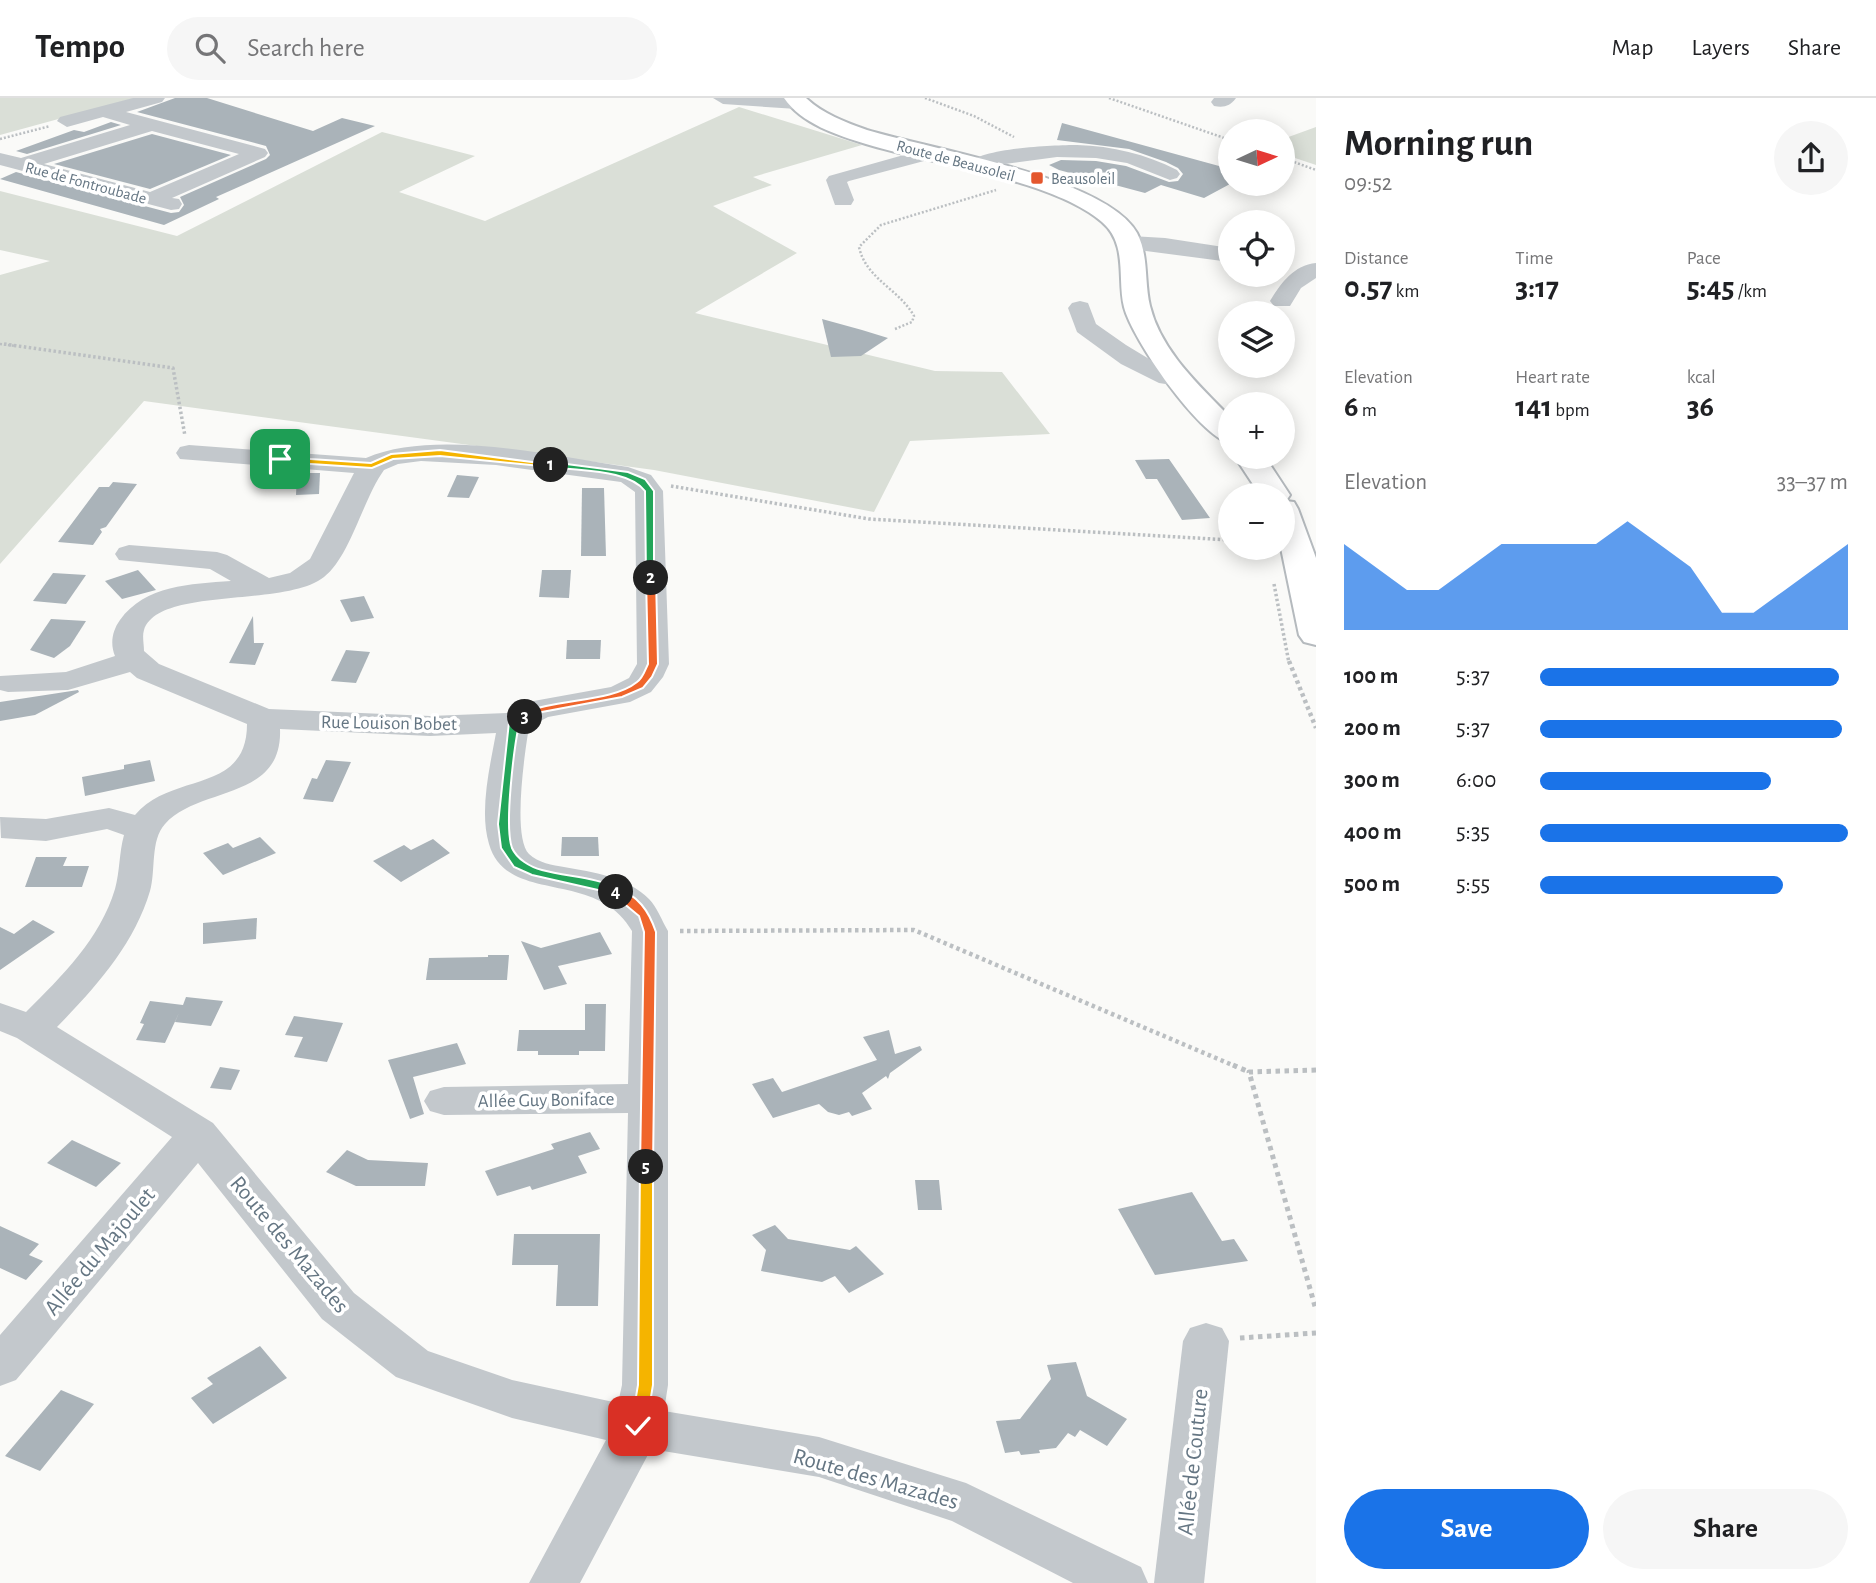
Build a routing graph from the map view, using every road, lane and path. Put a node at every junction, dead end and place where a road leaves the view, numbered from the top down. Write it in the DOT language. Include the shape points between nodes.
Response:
graph roads {
  1 [pos="155,98"];
  2 [pos="723,98"];
  3 [pos="925,98"];
  4 [pos="1109,98"];
  5 [pos="795,100"];
  6 [pos="105,111"];
  7 [pos="67,121"];
  8 [pos="152,124"];
  9 [pos="1218,136"];
  10 [pos="0,139"];
  11 [pos="1054,146"];
  12 [pos="932,153"];
  13 [pos="0,159"];
  14 [pos="1295,162"];
  15 [pos="21,165"];
  16 [pos="976,165"];
  17 [pos="1316,170"];
  18 [pos="1170,174"];
  19 [pos="1030,180"];
  20 [pos="843,200"];
  21 [pos="1131,243"];
  22 [pos="1218,253"];
  23 [pos="1295,266"];
  24 [pos="1315,269"];
  25 [pos="1282,301"];
  26 [pos="1080,308"];
  27 [pos="895,329"];
  28 [pos="0,344"];
  29 [pos="1178,379"];
  30 [pos="1218,421"];
  31 [pos="188,453"];
  32 [pos="372,466"];
  33 [pos="641,481"];
  34 [pos="1218,539"];
  35 [pos="1295,541"];
  36 [pos="129,554"];
  37 [pos="264,587"];
  38 [pos="1312,597"];
  39 [pos="1316,635"];
  40 [pos="136,660"];
  41 [pos="8,683"];
  42 [pos="264,719"];
  43 [pos="514,722"];
  44 [pos="1,827"];
  45 [pos="144,830"];
  46 [pos="650,932"];
  47 [pos="15,1023"];
  48 [pos="1316,1070"];
  49 [pos="1249,1072"];
  50 [pos="647,1098"];
  51 [pos="444,1101"];
  52 [pos="198,1134"];
  53 [pos="1316,1310"];
  54 [pos="1316,1333"];
  55 [pos="1206,1341"];
  56 [pos="0,1367"];
  57 [pos="638,1426"];
  58 [pos="554,1583"];
  59 [pos="1123,1583"];
  60 [pos="1179,1583"];
  1 -- 6 [label="street"];
  2 -- 5 [label="street" via="772,103"];
  3 -- 11 [label="path"];
  4 -- 9 [label="path"];
  5 -- 12 [label="main road, Route de Beausoleil" via="818,118 849,132"];
  6 -- 7 [label="street"];
  6 -- 8 [label="street"];
  7 -- 10 [label="path"];
  8 -- 15 [label="street"];
  8 -- 15 [label="street, Rue de Fontroubade" via="258,153 161,201"];
  11 -- 16 [label="street"];
  11 -- 18 [label="street" via="1126,156"];
  12 -- 16 [label="main road, Route de Beausoleil"];
  12 -- 20 [label="street" via="836,180"];
  13 -- 15 [label="street, Rue de Fontroubade"];
  14 -- 17 [label="path"];
  16 -- 19 [label="main road, Route de Beausoleil"];
  19 -- 21 [label="main road, Route de Beausoleil" via="1101,210"];
  19 -- 27 [label="path" via="881,225 859,247 866,270 910,305 912,322"];
  21 -- 22 [label="street"];
  21 -- 29 [label="main road" via="1134,295 1144,326"];
  23 -- 24 [label="street"];
  24 -- 25 [label="street" via="1292,284"];
  26 -- 29 [label="street" via="1085,327 1151,372"];
  28 -- 31 [label="path" via="173,368"];
  29 -- 30 [label="main road"];
  31 -- 32 [label="street"];
  32 -- 33 [label="street" via="408,454 471,454 628,475"];
  32 -- 37 [label="street" via="323,564 295,582"];
  33 -- 34 [label="path" via="869,519"];
  33 -- 43 [label="street" via="649,491 653,664 647,677 619,695 539,709"];
  35 -- 38 [label="main road"];
  36 -- 37 [label="street" via="217,561"];
  37 -- 40 [label="street" via="160,600 135,619 129,630 129,654"];
  38 -- 39 [label="main road"];
  40 -- 41 [label="street" via="68,681"];
  40 -- 42 [label="street" via="148,671"];
  42 -- 43 [label="street, Rue Louison Bobet" via="430,726"];
  42 -- 45 [label="street" via="263,746 252,765 228,783 173,803 150,818"];
  43 -- 46 [label="street" via="504,824 507,848 519,864 536,873 603,885 628,898 644,915"];
  44 -- 45 [label="street" via="46,830 109,818"];
  45 -- 47 [label="street" via="133,890 115,932 86,975"];
  46 -- 49 [label="path" via="914,930"];
  46 -- 50 [label="street"];
  47 -- 52 [label="street, Route des Mazades"];
  48 -- 49 [label="path"];
  49 -- 53 [label="path"];
  50 -- 51 [label="street, Allée Guy Boniface"];
  50 -- 57 [label="street" via="645,1385"];
  52 -- 56 [label="street, Allée du Majoulet"];
  52 -- 57 [label="street, Route des Mazades" via="338,1306 412,1364 512,1399"];
  54 -- 55 [label="path"];
  55 -- 60 [label="street, Allée de Couture"];
  57 -- 58 [label="street"];
  57 -- 59 [label="street, Route des Mazades" via="819,1458 954,1500"];
}
